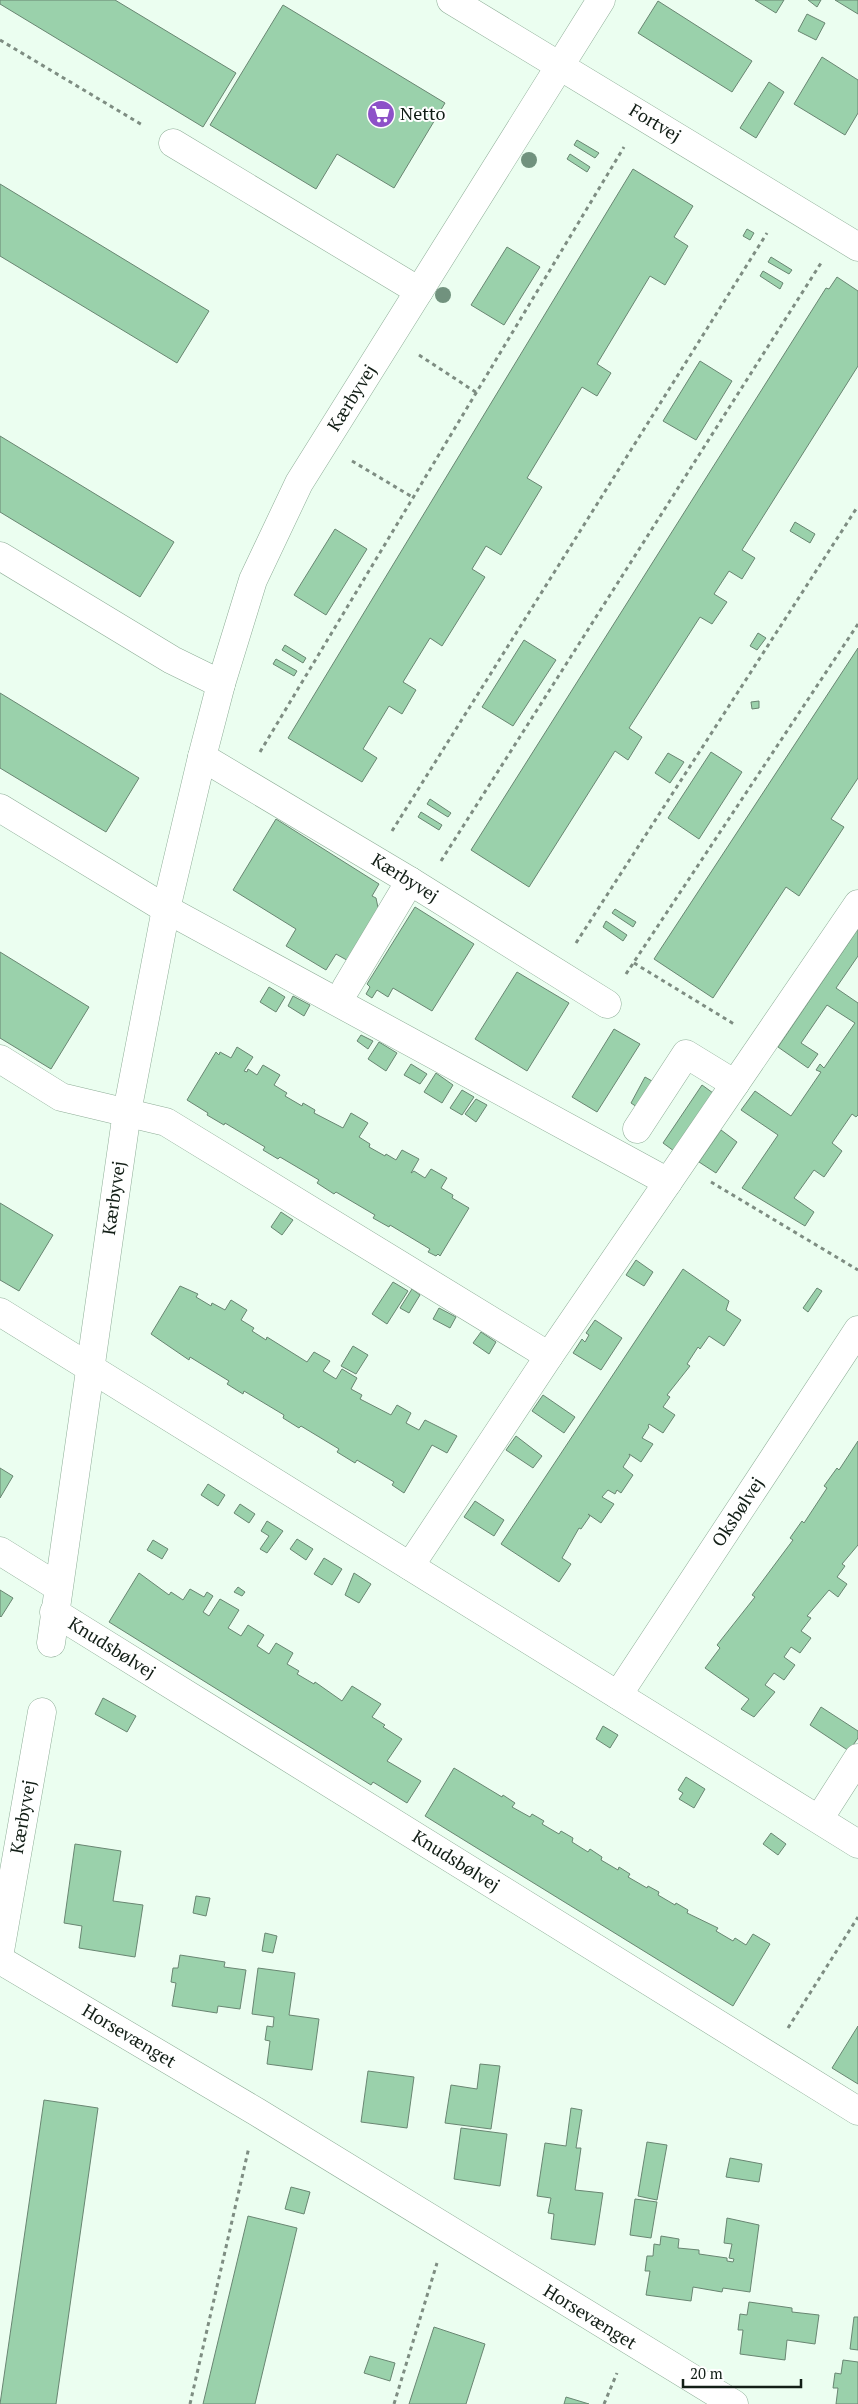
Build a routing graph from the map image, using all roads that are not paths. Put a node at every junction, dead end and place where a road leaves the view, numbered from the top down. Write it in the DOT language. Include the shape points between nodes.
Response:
graph roads {
  1 [pos="451,0"];
  2 [pos="601,0"];
  3 [pos="560,66"];
  4 [pos="173,143"];
  5 [pos="849,241"];
  6 [pos="419,291"];
  7 [pos="0,556"];
  8 [pos="221,684"];
  9 [pos="202,756"];
  10 [pos="0,808"];
  11 [pos="417,885"];
  12 [pos="858,904"];
  13 [pos="166,909"];
  14 [pos="346,988"];
  15 [pos="607,1004"];
  16 [pos="0,1059"];
  17 [pos="734,1084"];
  18 [pos="126,1112"];
  19 [pos="637,1129"];
  20 [pos="674,1173"];
  21 [pos="0,1312"];
  22 [pos="858,1330"];
  23 [pos="549,1356"];
  24 [pos="90,1367"];
  25 [pos="0,1551"];
  26 [pos="410,1566"];
  27 [pos="56,1600"];
  28 [pos="51,1644"];
  29 [pos="618,1695"];
  30 [pos="42,1712"];
  31 [pos="858,1758"];
  32 [pos="818,1819"];
  33 [pos="858,1844"];
  34 [pos="0,1951"];
  35 [pos="0,1960"];
  36 [pos="858,2110"];
  37 [pos="734,2404"];
  1 -- 3 [label="street, Fortvej"];
  2 -- 3 [label="street, Kærbyvej"];
  3 -- 5 [label="street, Fortvej"];
  3 -- 6 [label="street, Kærbyvej"];
  4 -- 6 [label="street"];
  6 -- 8 [label="street, Kærbyvej" via="299,483 253,580"];
  7 -- 8 [label="street" via="172,660"];
  8 -- 9 [label="street, Kærbyvej"];
  9 -- 11 [label="street, Kærbyvej"];
  9 -- 13 [label="street, Kærbyvej"];
  10 -- 13 [label="street"];
  11 -- 14 [label="street"];
  11 -- 15 [label="street, Kærbyvej"];
  12 -- 17 [label="street"];
  13 -- 18 [label="street, Kærbyvej"];
  13 -- 20 [label="street"];
  16 -- 18 [label="street" via="60,1097"];
  17 -- 19 [label="street" via="686,1054"];
  17 -- 20 [label="street"];
  18 -- 23 [label="street" via="166,1122"];
  18 -- 24 [label="street, Kærbyvej"];
  20 -- 23 [label="street"];
  21 -- 24 [label="street"];
  22 -- 29 [label="street, Oksbølvej"];
  23 -- 26 [label="street"];
  24 -- 26 [label="street"];
  24 -- 27 [label="street, Kærbyvej"];
  25 -- 27 [label="street, Knudsbølvej"];
  26 -- 29 [label="street"];
  27 -- 28 [label="street, Kærbyvej"];
  27 -- 36 [label="street, Knudsbølvej"];
  29 -- 32 [label="street"];
  30 -- 34 [label="street, Kærbyvej"];
  31 -- 32 [label="street"];
  32 -- 33 [label="street"];
  35 -- 37 [label="street, Horsevænget" via="257,2112"];
}
